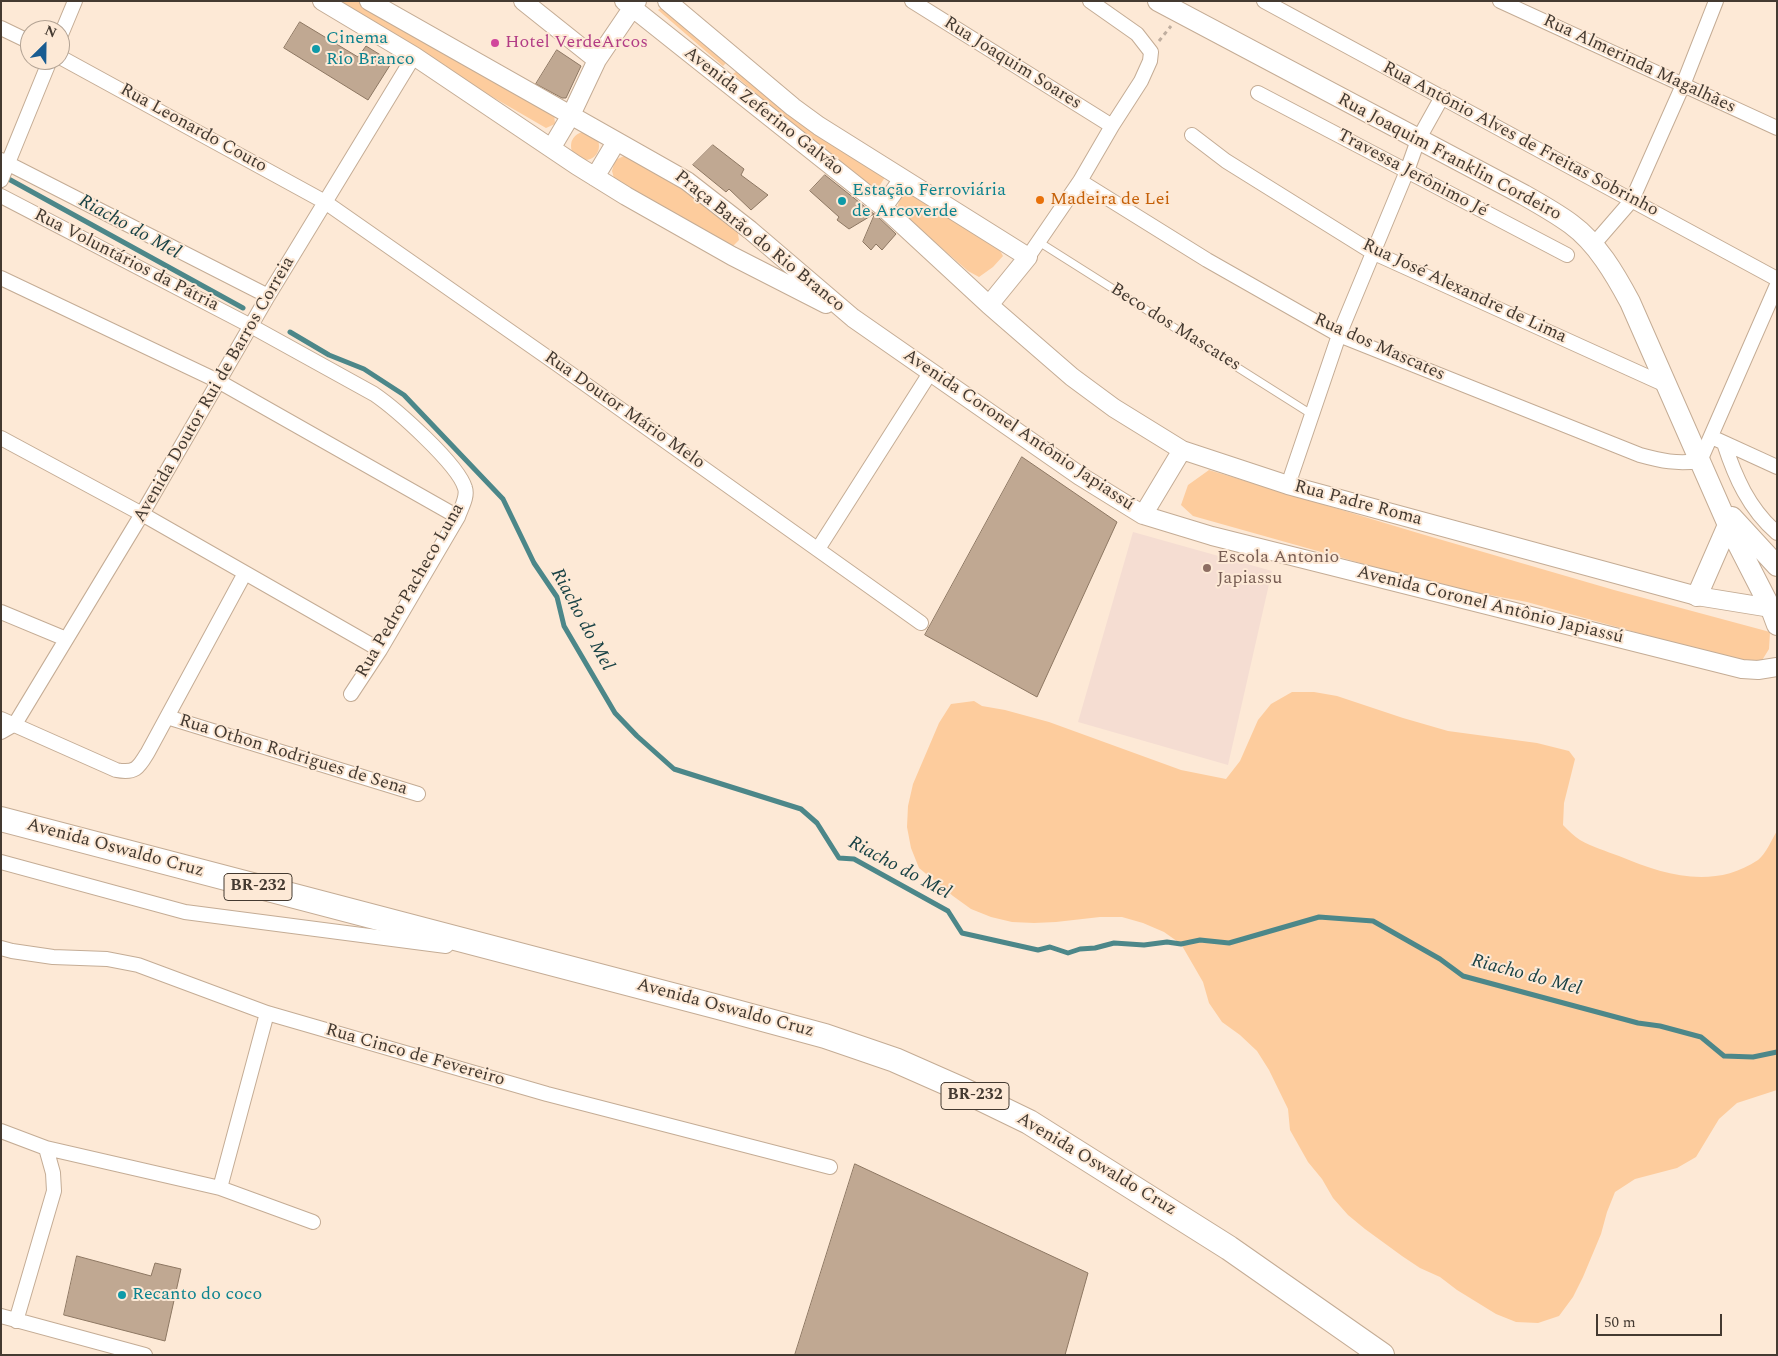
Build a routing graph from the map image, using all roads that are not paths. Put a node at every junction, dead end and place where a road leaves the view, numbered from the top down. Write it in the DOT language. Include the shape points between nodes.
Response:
graph roads {
  1 [pos="75,1"];
  2 [pos="322,1"];
  3 [pos="369,1"];
  4 [pos="524,1"];
  5 [pos="667,1"];
  6 [pos="912,1"];
  7 [pos="1090,1"];
  8 [pos="1158,1"];
  9 [pos="1264,1"];
  10 [pos="1500,1"];
  11 [pos="1716,1"];
  12 [pos="631,3"];
  13 [pos="1183,8"];
  14 [pos="67,20"];
  15 [pos="1,28"];
  16 [pos="20,37"];
  17 [pos="414,56"];
  18 [pos="597,60"];
  19 [pos="70,62"];
  20 [pos="45,70"];
  21 [pos="1684,85"];
  22 [pos="1258,93"];
  23 [pos="1442,98"];
  24 [pos="571,115"];
  25 [pos="1112,126"];
  26 [pos="1777,128"];
  27 [pos="1192,135"];
  28 [pos="1418,140"];
  29 [pos="616,142"];
  30 [pos="552,147"];
  31 [pos="4,162"];
  32 [pos="1407,171"];
  33 [pos="595,177"];
  34 [pos="903,179"];
  35 [pos="1,180"];
  36 [pos="1080,181"];
  37 [pos="1,196"];
  38 [pos="1632,200"];
  39 [pos="325,202"];
  40 [pos="883,208"];
  41 [pos="750,230"];
  42 [pos="1039,242"];
  43 [pos="1593,245"];
  44 [pos="1372,252"];
  45 [pos="1567,255"];
  46 [pos="732,256"];
  47 [pos="1028,257"];
  48 [pos="1,278"];
  49 [pos="1777,279"];
  50 [pos="1777,285"];
  51 [pos="268,296"];
  52 [pos="989,305"];
  53 [pos="853,318"];
  54 [pos="251,326"];
  55 [pos="1339,335"];
  56 [pos="930,372"];
  57 [pos="218,381"];
  58 [pos="1668,386"];
  59 [pos="1311,414"];
  60 [pos="1710,436"];
  61 [pos="1,438"];
  62 [pos="1724,443"];
  63 [pos="1182,450"];
  64 [pos="1700,461"];
  65 [pos="1777,467"];
  66 [pos="1288,485"];
  67 [pos="1715,496"];
  68 [pos="142,514"];
  69 [pos="1143,515"];
  70 [pos="458,517"];
  71 [pos="1728,525"];
  72 [pos="1777,533"];
  73 [pos="818,549"];
  74 [pos="1777,566"];
  75 [pos="245,573"];
  76 [pos="1697,596"];
  77 [pos="1,612"];
  78 [pos="1775,614"];
  79 [pos="921,623"];
  80 [pos="66,638"];
  81 [pos="380,650"];
  82 [pos="1777,667"];
  83 [pos="351,694"];
  84 [pos="167,717"];
  85 [pos="1,719"];
  86 [pos="15,724"];
  87 [pos="1,732"];
  88 [pos="418,794"];
  89 [pos="1,819"];
  90 [pos="1,862"];
  91 [pos="1,948"];
  92 [pos="514,954"];
  93 [pos="267,1012"];
  94 [pos="1,1132"];
  95 [pos="46,1148"];
  96 [pos="830,1167"];
  97 [pos="220,1188"];
  98 [pos="313,1222"];
  99 [pos="1,1316"];
  100 [pos="16,1321"];
  101 [pos="145,1355"];
  102 [pos="1382,1355"];
  1 -- 14 [label="street"];
  2 -- 17 [label="street"];
  3 -- 24 [label="street, Praça Barão do Rio Branco"];
  4 -- 18 [label="street"];
  5 -- 34 [label="street, Avenida Zeferino Galvão" via="818,126"];
  6 -- 25 [label="street, Rua Joaquim Soares"];
  7 -- 25 [label="street" via="1137,34 1151,52 1141,81"];
  8 -- 13 [label="main road, Rua Joaquim Franklin Cordeiro"];
  9 -- 23 [label="street, Rua Antônio Alves de Freitas Sobrinho"];
  10 -- 21 [label="street, Rua Almerinda Magalhães"];
  11 -- 21 [label="street"];
  12 -- 18 [label="street"];
  12 -- 40 [label="street, Avenida Zeferino Galvão"];
  13 -- 28 [label="main road, Rua Joaquim Franklin Cordeiro"];
  15 -- 16 [label="street"];
  17 -- 30 [label="street"];
  17 -- 39 [label="street, Avenida Doutor Rui de Barros Correia"];
  18 -- 24 [label="street"];
  19 -- 39 [label="street, Rua Leonardo Couto"];
  20 -- 31 [label="street"];
  21 -- 26 [label="street, Rua Almerinda Magalhães"];
  21 -- 38 [label="street"];
  22 -- 32 [label="street, Travessa Jerônimo Jé"];
  23 -- 28 [label="street"];
  23 -- 38 [label="street, Rua Antônio Alves de Freitas Sobrinho"];
  24 -- 29 [label="street, Praça Barão do Rio Branco"];
  24 -- 30 [label="street"];
  25 -- 36 [label="street"];
  27 -- 44 [label="street, Rua José Alexandre de Lima" via="1226,161"];
  28 -- 32 [label="street"];
  28 -- 43 [label="main road, Rua Joaquim Franklin Cordeiro" via="1550,210 1573,225"];
  29 -- 33 [label="street"];
  29 -- 41 [label="street, Praça Barão do Rio Branco" via="687,181"];
  30 -- 33 [label="street, Praça Barão do Rio Branco"];
  31 -- 35 [label="street"];
  31 -- 51 [label="street, Rua Voluntários da Pátria"];
  32 -- 44 [label="street"];
  32 -- 45 [label="street, Travessa Jerônimo Jé"];
  33 -- 46 [label="street, Praça Barão do Rio Branco"];
  34 -- 40 [label="street"];
  34 -- 47 [label="street, Avenida Zeferino Galvão"];
  36 -- 42 [label="street"];
  36 -- 55 [label="street, Rua dos Mascates" via="1207,260"];
  37 -- 54 [label="street, Rua Voluntários da Pátria"];
  38 -- 43 [label="street"];
  38 -- 49 [label="street, Rua Antônio Alves de Freitas Sobrinho"];
  39 -- 51 [label="street, Avenida Doutor Rui de Barros Correia"];
  39 -- 73 [label="street, Rua Doutor Mário Melo"];
  40 -- 52 [label="street, Avenida Zeferino Galvão"];
  41 -- 46 [label="street" via="748,248"];
  41 -- 53 [label="street, Praça Barão do Rio Branco"];
  42 -- 47 [label="street"];
  42 -- 59 [label="lane, Beco dos Mascates"];
  43 -- 58 [label="main road, Rua Joaquim Franklin Cordeiro" via="1630,302"];
  44 -- 55 [label="street"];
  44 -- 58 [label="street, Rua José Alexandre de Lima"];
  46 -- 53 [label="street, Praça Barão do Rio Branco"];
  47 -- 52 [label="street"];
  48 -- 57 [label="street"];
  50 -- 60 [label="street"];
  51 -- 54 [label="street, Avenida Doutor Rui de Barros Correia"];
  52 -- 63 [label="street, Rua Padre Roma" via="1072,377 1114,408"];
  53 -- 56 [label="street, Avenida Coronel Antônio Japiassú"];
  54 -- 57 [label="street, Avenida Doutor Rui de Barros Correia"];
  54 -- 70 [label="street, Rua Pedro Pacheco Luna" via="393,407 462,480 466,489"];
  55 -- 59 [label="street"];
  55 -- 64 [label="street, Rua dos Mascates" via="1640,455 1681,464"];
  56 -- 69 [label="street, Avenida Coronel Antônio Japiassú" via="1080,476"];
  56 -- 73 [label="street"];
  57 -- 68 [label="street, Avenida Doutor Rui de Barros Correia"];
  57 -- 70 [label="street"];
  58 -- 64 [label="main road, Rua Joaquim Franklin Cordeiro"];
  59 -- 66 [label="street"];
  60 -- 62 [label="street"];
  60 -- 64 [label="street"];
  61 -- 68 [label="street"];
  62 -- 65 [label="street"];
  62 -- 72 [label="street" via="1738,483 1763,521"];
  63 -- 66 [label="street, Rua Padre Roma"];
  63 -- 69 [label="street"];
  64 -- 67 [label="main road, Rua Joaquim Franklin Cordeiro"];
  66 -- 76 [label="street, Rua Padre Roma"];
  67 -- 71 [label="main road, Rua Joaquim Franklin Cordeiro"];
  67 -- 74 [label="main road, Rua Joaquim Franklin Cordeiro"];
  68 -- 75 [label="street"];
  68 -- 80 [label="street, Avenida Doutor Rui de Barros Correia"];
  69 -- 82 [label="street, Avenida Coronel Antônio Japiassú" via="1212,536 1742,670"];
  70 -- 81 [label="street, Rua Pedro Pacheco Luna"];
  71 -- 76 [label="main road"];
  71 -- 78 [label="main road, Rua Joaquim Franklin Cordeiro"];
  73 -- 79 [label="street, Rua Doutor Mário Melo"];
  75 -- 81 [label="street"];
  75 -- 84 [label="street"];
  76 -- 78 [label="street, Rua Padre Roma"];
  77 -- 80 [label="street"];
  80 -- 86 [label="street, Avenida Doutor Rui de Barros Correia"];
  81 -- 83 [label="street, Rua Pedro Pacheco Luna"];
  84 -- 86 [label="street" via="142,762 135,770 127,772"];
  84 -- 88 [label="street, Rua Othon Rodrigues de Sena"];
  85 -- 86 [label="street"];
  86 -- 87 [label="street"];
  89 -- 92 [label="highway, Avenida Oswaldo Cruz / BR-232"];
  90 -- 92 [label="street" via="185,912"];
  91 -- 93 [label="street, Rua Cinco de Fevereiro" via="53,957 138,964"];
  92 -- 102 [label="highway, Avenida Oswaldo Cruz / BR-232" via="825,1036 895,1060 963,1090 1029,1122 1108,1171 1229,1248"];
  93 -- 96 [label="street, Rua Cinco de Fevereiro" via="546,1094"];
  93 -- 97 [label="street"];
  94 -- 95 [label="street"];
  95 -- 97 [label="street"];
  95 -- 100 [label="street" via="54,1192"];
  97 -- 98 [label="street"];
  99 -- 100 [label="street"];
  100 -- 101 [label="street"];
}
